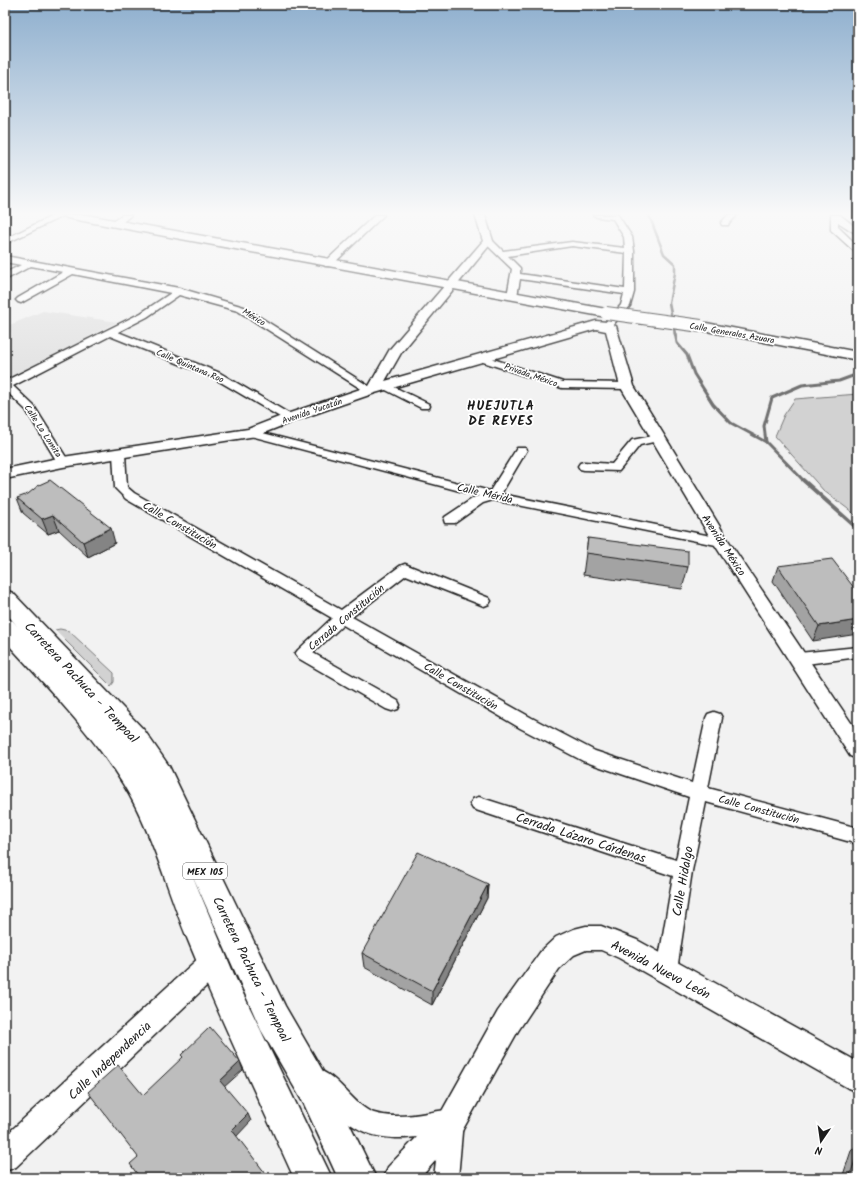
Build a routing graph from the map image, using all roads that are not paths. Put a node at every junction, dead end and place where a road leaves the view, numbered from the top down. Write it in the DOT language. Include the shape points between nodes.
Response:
graph roads {
  1 [pos="18,270"];
  2 [pos="61,270"];
  3 [pos="362,270"];
  4 [pos="463,270"];
  5 [pos="516,270"];
  6 [pos="630,270"];
  7 [pos="70,272"];
  8 [pos="516,276"];
  9 [pos="5,277"];
  10 [pos="450,286"];
  11 [pos="179,291"];
  12 [pos="629,292"];
  13 [pos="512,296"];
  14 [pos="21,300"];
  15 [pos="605,323"];
  16 [pos="109,332"];
  17 [pos="858,356"];
  18 [pos="484,359"];
  19 [pos="6,384"];
  20 [pos="627,386"];
  21 [pos="377,388"];
  22 [pos="425,406"];
  23 [pos="289,418"];
  24 [pos="251,433"];
  25 [pos="658,438"];
  26 [pos="521,450"];
  27 [pos="119,454"];
  28 [pos="63,462"];
  29 [pos="584,466"];
  30 [pos="5,474"];
  31 [pos="493,496"];
  32 [pos="450,520"];
  33 [pos="721,542"];
  34 [pos="5,598"];
  35 [pos="484,601"];
  36 [pos="342,617"];
  37 [pos="5,627"];
  38 [pos="858,652"];
  39 [pos="799,658"];
  40 [pos="392,705"];
  41 [pos="714,718"];
  42 [pos="858,750"];
  43 [pos="699,793"];
  44 [pos="478,804"];
  45 [pos="858,836"];
  46 [pos="683,871"];
  47 [pos="212,963"];
  48 [pos="667,970"];
  49 [pos="300,1063"];
  50 [pos="858,1078"];
  51 [pos="452,1121"];
  52 [pos="5,1156"];
  53 [pos="313,1178"];
  54 [pos="357,1178"];
  55 [pos="398,1178"];
  56 [pos="446,1178"];
  1 -- 9 [label="street"];
  2 -- 7 [label="street, México"];
  3 -- 10 [label="main road, Calle Generales Azuara"];
  4 -- 10 [label="street"];
  5 -- 8 [label="street"];
  6 -- 12 [label="street"];
  7 -- 11 [label="street, México"];
  7 -- 14 [label="street"];
  8 -- 12 [label="street"];
  8 -- 13 [label="street"];
  10 -- 13 [label="main road, Calle Generales Azuara"];
  10 -- 21 [label="street" via="395,352"];
  11 -- 16 [label="street" via="144,315"];
  11 -- 21 [label="street, México" via="240,309"];
  12 -- 15 [label="street" via="625,306"];
  13 -- 15 [label="main road, Calle Generales Azuara" via="582,308"];
  15 -- 17 [label="main road, Calle Generales Azuara, bridge" via="701,326"];
  15 -- 18 [label="street, Avenida Yucatán"];
  15 -- 20 [label="street, Avenida México"];
  16 -- 19 [label="street"];
  16 -- 23 [label="street, Calle Quintana Roo" via="216,375"];
  18 -- 20 [label="street, Privada México" via="562,385"];
  18 -- 21 [label="street, Avenida Yucatán"];
  19 -- 28 [label="street, Calle La Lomita" via="30,408"];
  20 -- 25 [label="street, Avenida México"];
  21 -- 22 [label="street, México"];
  21 -- 23 [label="street, Avenida Yucatán"];
  23 -- 24 [label="street, Avenida Yucatán"];
  24 -- 27 [label="street, Avenida Yucatán"];
  24 -- 31 [label="street, Calle Mérida"];
  25 -- 29 [label="street" via="636,442 615,468"];
  25 -- 33 [label="street, Avenida México"];
  26 -- 31 [label="street"];
  27 -- 28 [label="street, Avenida Yucatán"];
  27 -- 36 [label="street, Calle Constitución" via="122,488 130,496"];
  28 -- 30 [label="street, Avenida Yucatán"];
  31 -- 32 [label="street" via="479,500"];
  31 -- 33 [label="street, Calle Mérida"];
  33 -- 39 [label="street, Avenida México"];
  34 -- 49 [label="main road, Carretera Pachuca - Tempoal / MEX 105" via="135,737 160,774 273,1018"];
  35 -- 36 [label="street, Cerrada Constitución" via="405,569"];
  36 -- 40 [label="street, Cerrada Constitución" via="303,654"];
  36 -- 43 [label="street, Calle Constitución" via="519,719 589,756"];
  37 -- 47 [label="main road, Carretera Pachuca - Tempoal / MEX 105" via="84,710 118,754 138,787 170,854"];
  38 -- 39 [label="street"];
  39 -- 42 [label="street, Avenida México"];
  41 -- 43 [label="street, Calle Hidalgo"];
  43 -- 45 [label="street, Calle Constitución"];
  43 -- 46 [label="street, Calle Hidalgo"];
  44 -- 46 [label="street, Cerrada Lázaro Cárdenas"];
  46 -- 48 [label="street, Calle Hidalgo"];
  47 -- 52 [label="street, Calle Independencia"];
  47 -- 53 [label="main road, Carretera Pachuca - Tempoal / MEX 105"];
  48 -- 50 [label="street, Avenida Nuevo León"];
  48 -- 51 [label="street, Avenida Nuevo León" via="601,938 586,938 565,946 550,960 508,1021"];
  49 -- 51 [label="street" via="363,1119 371,1123 393,1128"];
  49 -- 54 [label="main road, Carretera Pachuca - Tempoal / MEX 105"];
  51 -- 55 [label="street, Avenida Nuevo León"];
  51 -- 56 [label="street"];
}
